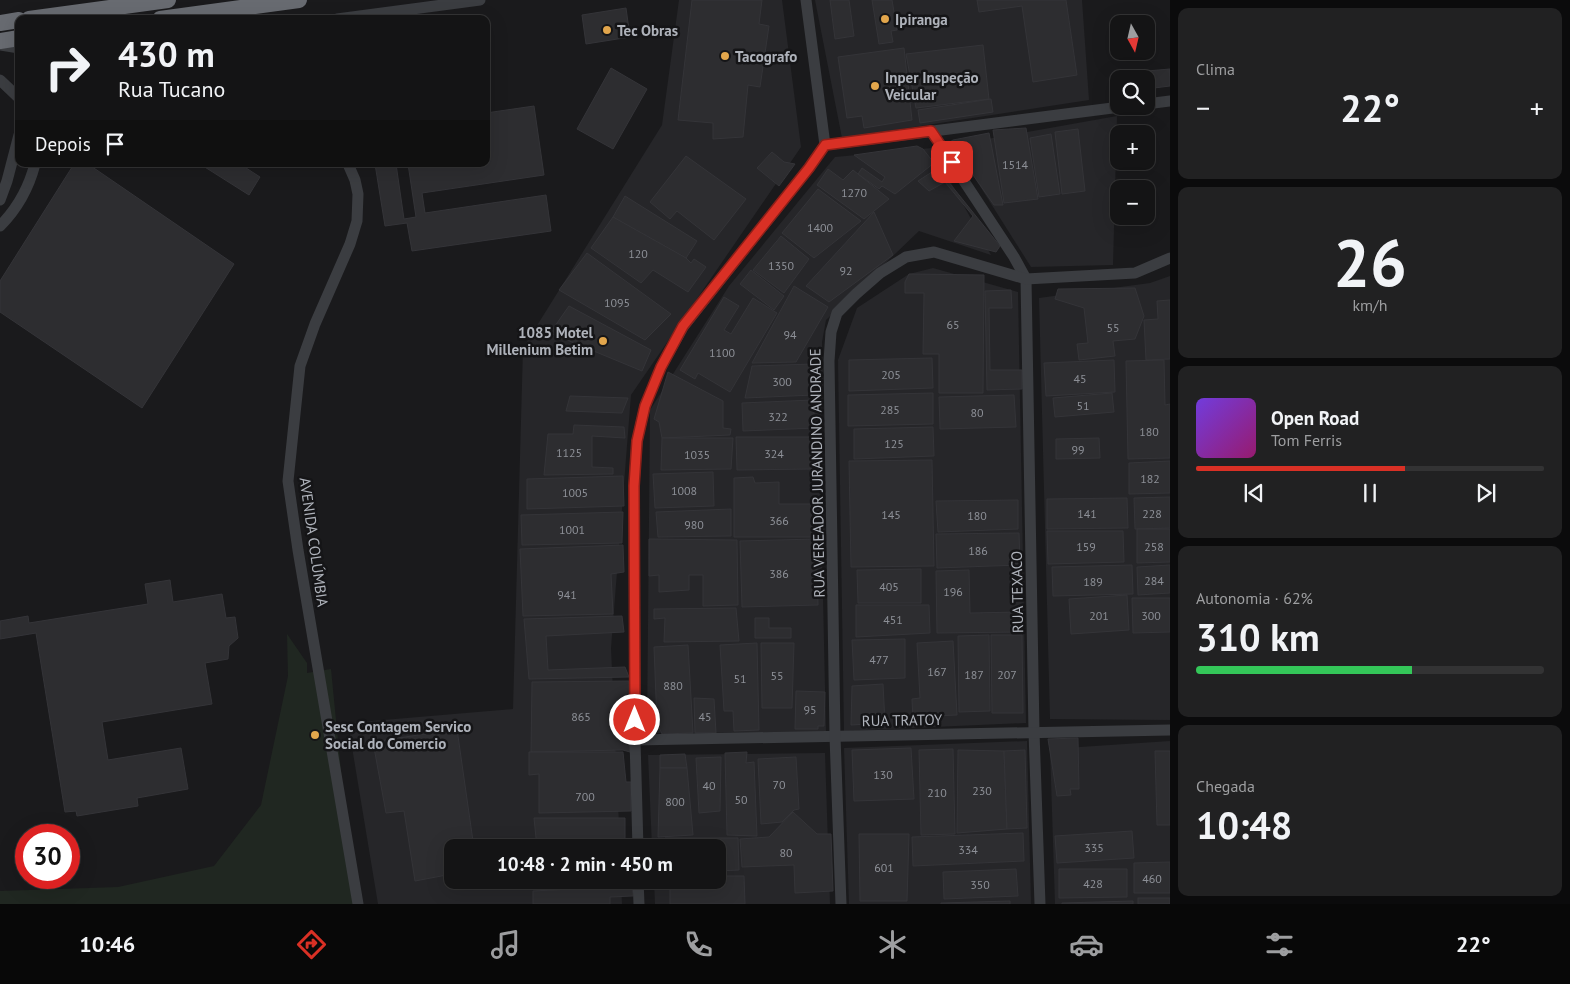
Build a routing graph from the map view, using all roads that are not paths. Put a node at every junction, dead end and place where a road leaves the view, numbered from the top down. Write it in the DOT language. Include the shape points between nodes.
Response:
graph roads {
  1 [pos="168,0"];
  2 [pos="299,0"];
  3 [pos="480,0"];
  4 [pos="806,0"];
  5 [pos="57,15"];
  6 [pos="189,15"];
  7 [pos="367,15"];
  8 [pos="15,21"];
  9 [pos="0,23"];
  10 [pos="15,38"];
  11 [pos="0,40"];
  12 [pos="0,45"];
  13 [pos="15,47"];
  14 [pos="0,80"];
  15 [pos="15,83"];
  16 [pos="15,94"];
  17 [pos="1170,101"];
  18 [pos="1155,103"];
  19 [pos="1110,108"];
  20 [pos="931,131"];
  21 [pos="825,145"];
  22 [pos="15,150"];
  23 [pos="34,167"];
  24 [pos="42,167"];
  25 [pos="349,167"];
  26 [pos="27,187"];
  27 [pos="0,200"];
  28 [pos="0,226"];
  29 [pos="1170,258"];
  30 [pos="1026,279"];
  31 [pos="1170,730"];
  32 [pos="1034,732"];
  33 [pos="835,736"];
  34 [pos="635,740"];
  35 [pos="638,839"];
  36 [pos="638,889"];
  37 [pos="358,904"];
  38 [pos="639,904"];
  39 [pos="841,904"];
  40 [pos="1040,904"];
  1 -- 5 [label="highway"];
  2 -- 6 [label="highway"];
  3 -- 7 [label="street"];
  4 -- 21 [label="street"];
  8 -- 9 [label="highway"];
  10 -- 11 [label="highway"];
  12 -- 13 [label="street"];
  14 -- 15 [label="street"];
  14 -- 16 [label="street"];
  17 -- 18 [label="street"];
  19 -- 20 [label="street"];
  20 -- 21 [label="street"];
  20 -- 30 [label="street"];
  21 -- 34 [label="street" via="683,326 645,406 637,441 634,486"];
  22 -- 27 [label="street"];
  23 -- 26 [label="street"];
  24 -- 26 [label="street"];
  25 -- 37 [label="street, AVENIDA COLÚMBIA" via="358,194 357,221 300,366 288,481"];
  26 -- 28 [label="street"];
  29 -- 30 [label="street, RUA VEREADOR JURANDINO ANDRADE" via="1135,274"];
  30 -- 32 [label="street, RUA TEXACO"];
  30 -- 33 [label="street, RUA VEREADOR JURANDINO ANDRADE" via="934,252 906,257 880,273 837,313 831,332 829,360"];
  31 -- 32 [label="street, RUA TRATOY"];
  32 -- 33 [label="street, RUA TRATOY"];
  32 -- 40 [label="street, RUA TEXACO"];
  33 -- 34 [label="street, RUA TRATOY"];
  33 -- 39 [label="street, RUA VEREADOR JURANDINO ANDRADE"];
  34 -- 35 [label="street"];
  36 -- 38 [label="street"];
}
